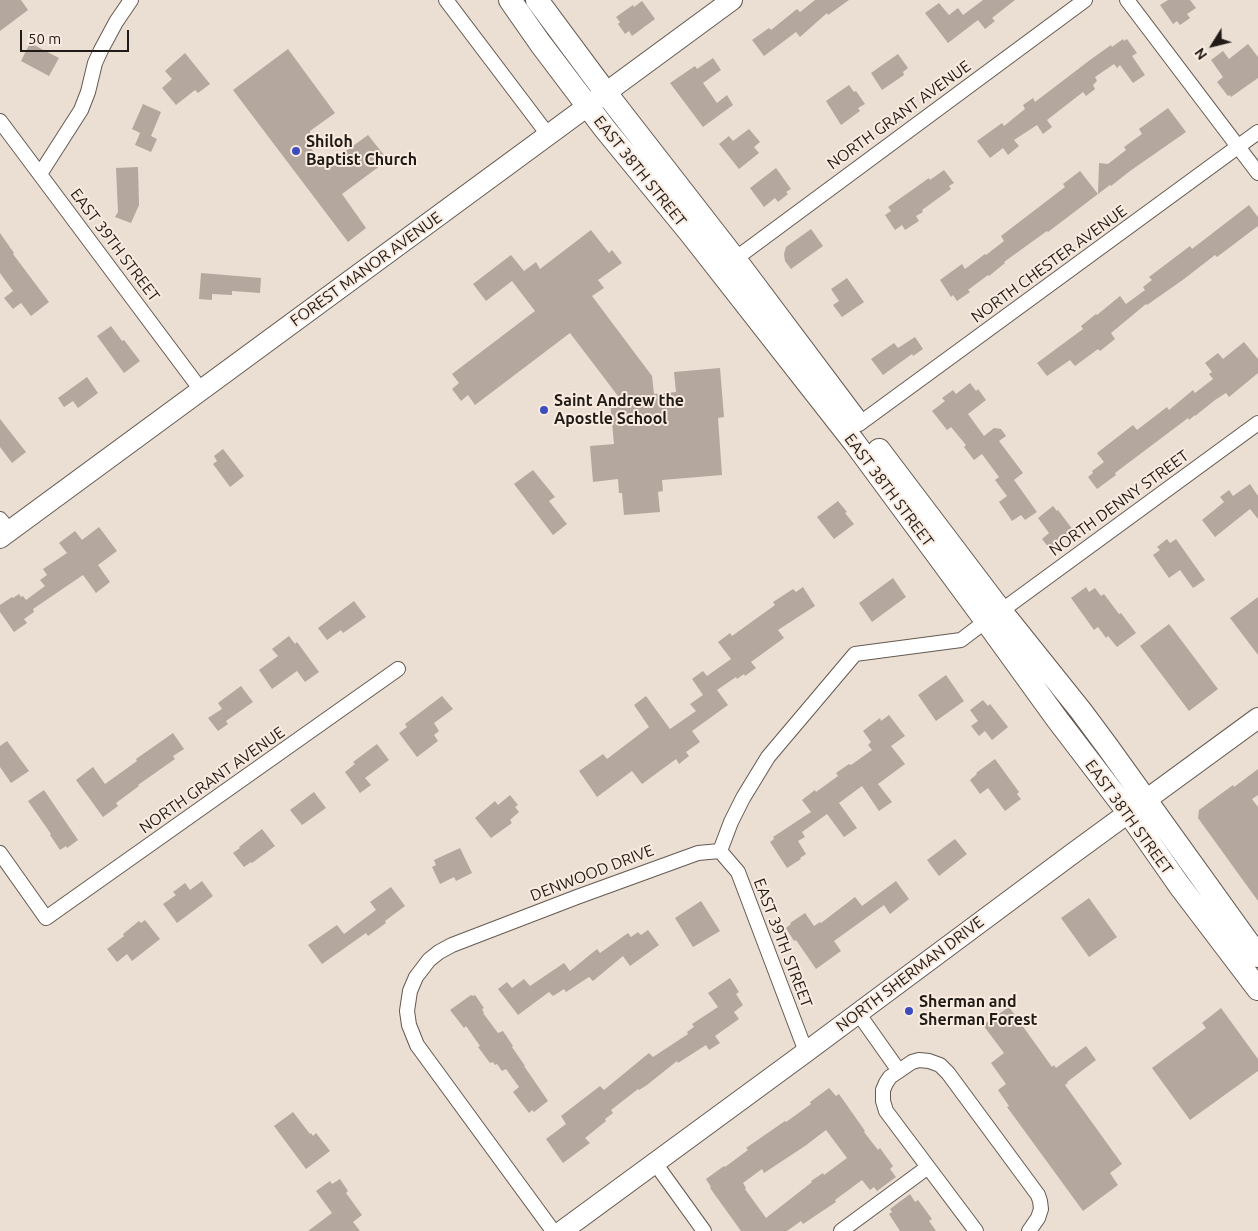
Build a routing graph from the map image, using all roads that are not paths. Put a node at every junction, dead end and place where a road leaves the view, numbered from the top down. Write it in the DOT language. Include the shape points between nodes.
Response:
graph roads {
  1 [pos="131,0"];
  2 [pos="446,0"];
  3 [pos="510,0"];
  4 [pos="537,0"];
  5 [pos="732,0"];
  6 [pos="1085,0"];
  7 [pos="1127,0"];
  8 [pos="606,93"];
  9 [pos="588,107"];
  10 [pos="0,120"];
  11 [pos="1258,132"];
  12 [pos="548,136"];
  13 [pos="1238,147"];
  14 [pos="1258,173"];
  15 [pos="40,174"];
  16 [pos="734,259"];
  17 [pos="201,390"];
  18 [pos="1258,423"];
  19 [pos="860,424"];
  20 [pos="3,529"];
  21 [pos="994,616"];
  22 [pos="398,669"];
  23 [pos="1258,718"];
  24 [pos="1137,806"];
  25 [pos="720,851"];
  26 [pos="0,852"];
  27 [pos="1258,956"];
  28 [pos="1258,989"];
  29 [pos="858,1013"];
  30 [pos="806,1052"];
  31 [pos="899,1071"];
  32 [pos="655,1163"];
  33 [pos="928,1168"];
  34 [pos="553,1231"];
  35 [pos="562,1231"];
  36 [pos="704,1231"];
  37 [pos="841,1231"];
  38 [pos="976,1231"];
  39 [pos="1029,1231"];
  1 -- 15 [label="street" via="100,50 81,110"];
  2 -- 12 [label="street"];
  3 -- 9 [label="main road, EAST 38TH STREET"];
  4 -- 8 [label="main road, EAST 38TH STREET"];
  5 -- 8 [label="street, FOREST MANOR AVENUE"];
  6 -- 16 [label="street, NORTH GRANT AVENUE"];
  7 -- 13 [label="street"];
  8 -- 9 [label="street, FOREST MANOR AVENUE"];
  8 -- 16 [label="main road, EAST 38TH STREET"];
  9 -- 12 [label="street, FOREST MANOR AVENUE"];
  9 -- 21 [label="main road, EAST 38TH STREET"];
  10 -- 15 [label="street, EAST 39TH STREET"];
  11 -- 13 [label="street, NORTH CHESTER AVENUE"];
  12 -- 17 [label="street, FOREST MANOR AVENUE"];
  13 -- 14 [label="street"];
  13 -- 19 [label="street, NORTH CHESTER AVENUE"];
  15 -- 17 [label="street, EAST 39TH STREET"];
  16 -- 19 [label="main road, EAST 38TH STREET"];
  17 -- 20 [label="street, FOREST MANOR AVENUE"];
  18 -- 21 [label="street, NORTH DENNY STREET"];
  19 -- 21 [label="main road, EAST 38TH STREET"];
  21 -- 24 [label="main road, EAST 38TH STREET" via="1081,711"];
  21 -- 25 [label="street" via="961,640 856,654 768,757 730,822"];
  22 -- 26 [label="street, NORTH GRANT AVENUE" via="46,918"];
  23 -- 24 [label="street, NORTH SHERMAN DRIVE"];
  24 -- 27 [label="main road, EAST 38TH STREET"];
  24 -- 28 [label="main road, EAST 38TH STREET" via="1179,885"];
  24 -- 29 [label="street, NORTH SHERMAN DRIVE"];
  25 -- 30 [label="street, EAST 39TH STREET" via="738,872"];
  25 -- 34 [label="street, DENWOOD DRIVE" via="698,853 452,946 434,956 416,977 410,991 408,1011 409,1025 417,1045"];
  29 -- 30 [label="street, NORTH SHERMAN DRIVE"];
  29 -- 31 [label="street"];
  30 -- 32 [label="street, NORTH SHERMAN DRIVE"];
  31 -- 33 [label="street" via="886,1083 883,1101 886,1111"];
  31 -- 39 [label="street" via="919,1060 940,1065 948,1073 1038,1195 1041,1208"];
  32 -- 35 [label="street, NORTH SHERMAN DRIVE"];
  32 -- 36 [label="street"];
  33 -- 37 [label="street"];
  33 -- 38 [label="street"];
}
